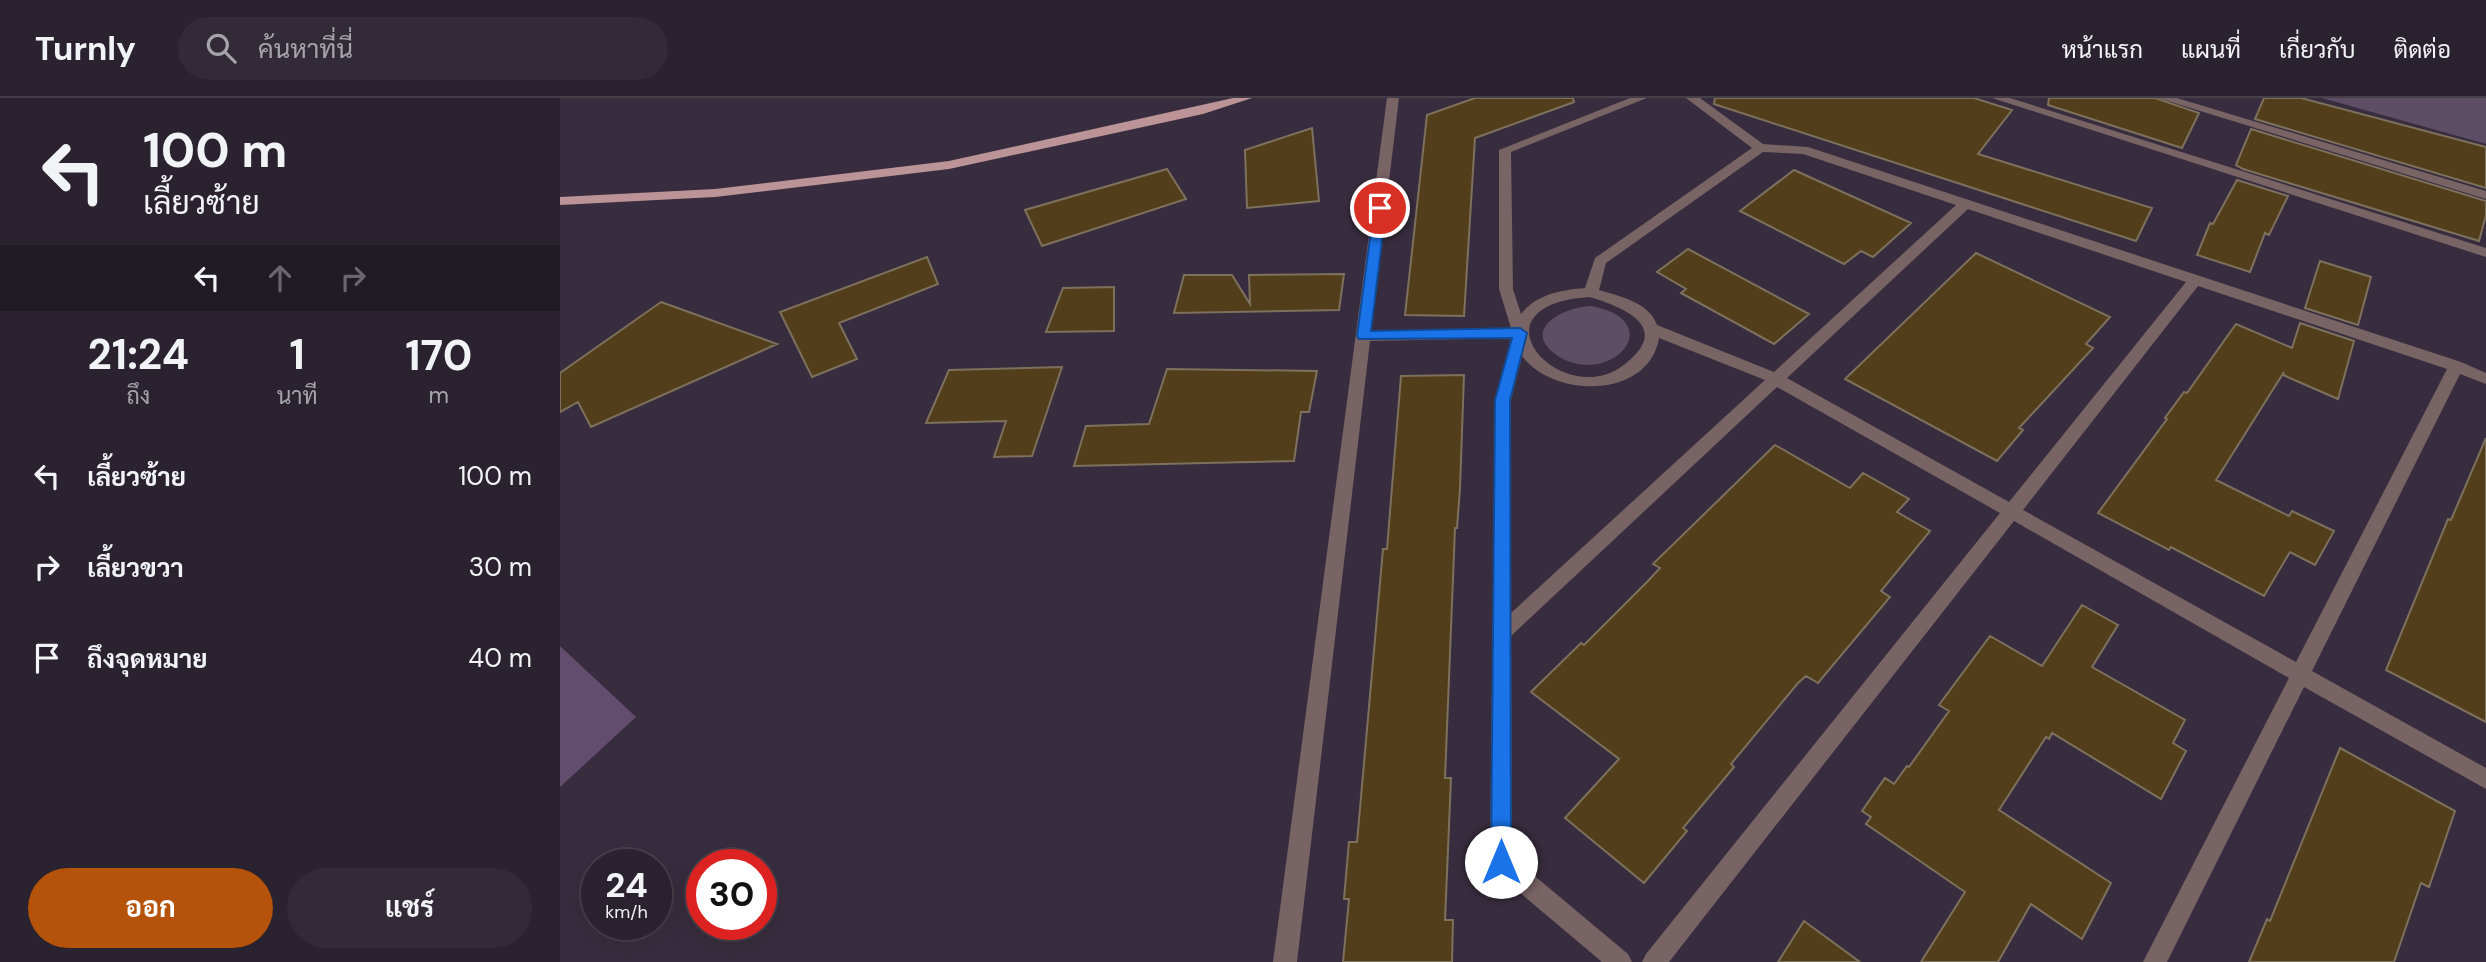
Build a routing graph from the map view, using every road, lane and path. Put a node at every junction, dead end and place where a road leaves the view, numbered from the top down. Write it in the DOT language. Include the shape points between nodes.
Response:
graph roads {
  1 [pos="1246,98"];
  2 [pos="1393,98"];
  3 [pos="1642,98"];
  4 [pos="1692,98"];
  5 [pos="1998,98"];
  6 [pos="2164,98"];
  7 [pos="1760,148"];
  8 [pos="2486,195"];
  9 [pos="560,201"];
  10 [pos="1966,203"];
  11 [pos="2486,253"];
  12 [pos="2196,279"];
  13 [pos="1591,292"];
  14 [pos="1653,329"];
  15 [pos="1520,333"];
  16 [pos="1364,336"];
  17 [pos="2456,366"];
  18 [pos="1776,379"];
  19 [pos="2486,379"];
  20 [pos="2012,512"];
  21 [pos="1502,633"];
  22 [pos="2301,674"];
  23 [pos="2486,779"];
  24 [pos="1285,962"];
  25 [pos="1620,962"];
  26 [pos="1654,962"];
  27 [pos="2155,962"];
  1 -- 9 [label="main road" via="949,165 715,193"];
  2 -- 16 [label="street"];
  3 -- 15 [label="street" via="1505,150 1506,289"];
  4 -- 7 [label="street"];
  5 -- 11 [label="street"];
  6 -- 8 [label="street"];
  7 -- 10 [label="street" via="1804,150"];
  7 -- 13 [label="street" via="1600,261"];
  10 -- 12 [label="street"];
  10 -- 18 [label="street"];
  12 -- 17 [label="street"];
  12 -- 20 [label="street"];
  13 -- 14 [label="street" via="1631,304"];
  13 -- 15 [label="street" via="1565,293 1543,302 1526,316"];
  14 -- 15 [label="street" via="1653,344 1633,370 1592,382 1569,380 1532,362"];
  14 -- 18 [label="street"];
  15 -- 16 [label="street"];
  15 -- 21 [label="street" via="1503,400"];
  16 -- 24 [label="street"];
  17 -- 19 [label="street"];
  17 -- 22 [label="street"];
  18 -- 20 [label="street"];
  18 -- 21 [label="street"];
  20 -- 22 [label="street"];
  20 -- 26 [label="street"];
  21 -- 25 [label="street" via="1501,862"];
  22 -- 23 [label="street"];
  22 -- 27 [label="street"];
}
